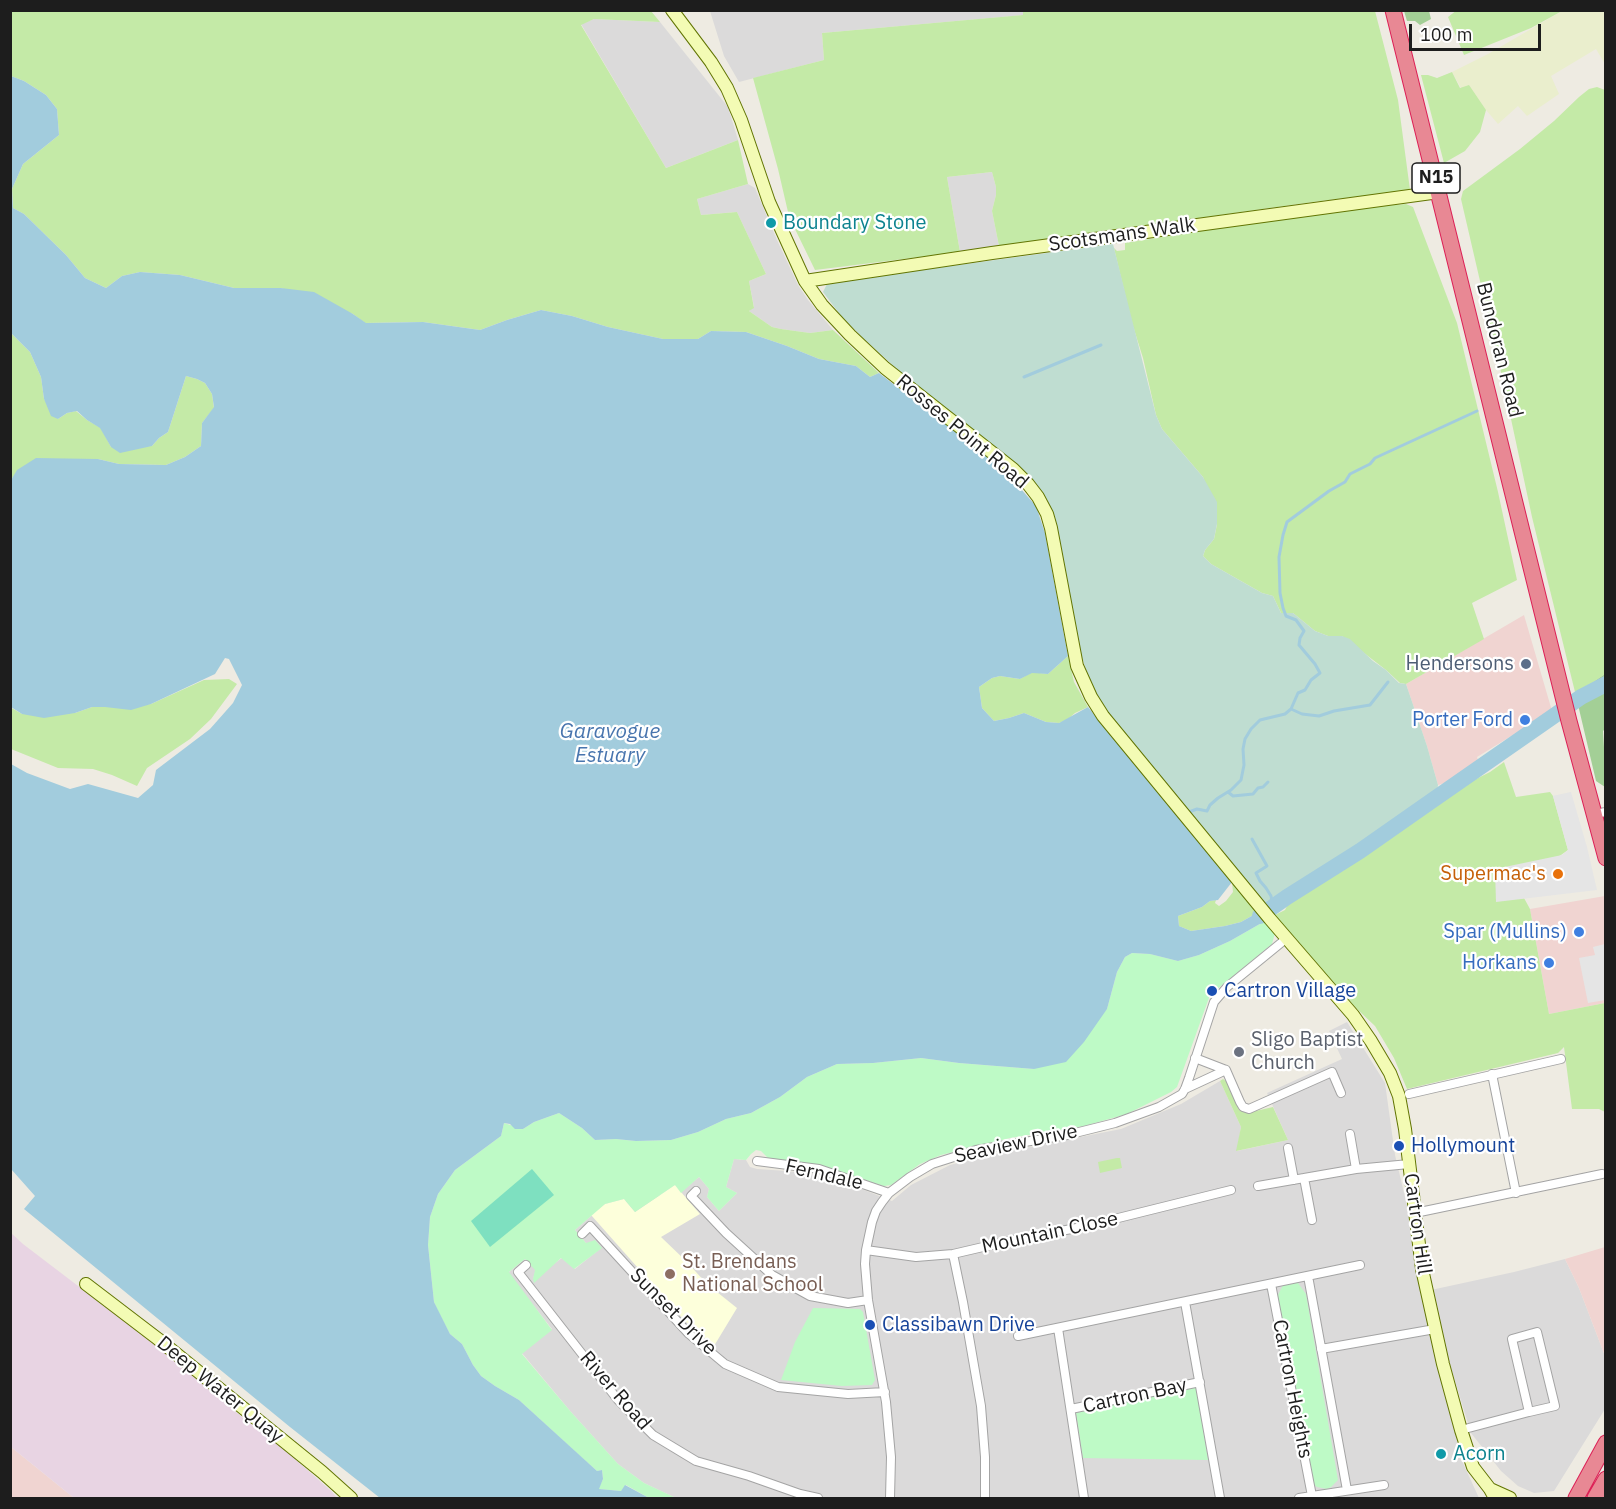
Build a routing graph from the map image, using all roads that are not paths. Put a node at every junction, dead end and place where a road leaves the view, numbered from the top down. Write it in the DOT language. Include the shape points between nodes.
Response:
graph roads {
  1 [pos="672,10"];
  2 [pos="1393,10"];
  3 [pos="1439,192"];
  4 [pos="806,281"];
  5 [pos="1599,813"];
  6 [pos="1605,858"];
  7 [pos="1270,919"];
  8 [pos="1287,938"];
  9 [pos="1195,1058"];
  10 [pos="1561,1059"];
  11 [pos="1226,1070"];
  12 [pos="1492,1074"];
  13 [pos="1185,1089"];
  14 [pos="1341,1093"];
  15 [pos="1409,1094"];
  16 [pos="1350,1134"];
  17 [pos="1288,1148"];
  18 [pos="757,1161"];
  19 [pos="1409,1164"];
  20 [pos="1356,1169"];
  21 [pos="1602,1174"];
  22 [pos="1304,1178"];
  23 [pos="1294,1180"];
  24 [pos="1258,1186"];
  25 [pos="1231,1190"];
  26 [pos="696,1191"];
  27 [pos="889,1193"];
  28 [pos="1516,1193"];
  29 [pos="1415,1213"];
  30 [pos="1312,1220"];
  31 [pos="582,1234"];
  32 [pos="866,1250"];
  33 [pos="953,1254"];
  34 [pos="526,1265"];
  35 [pos="1360,1265"];
  36 [pos="1308,1276"];
  37 [pos="86,1284"];
  38 [pos="1271,1284"];
  39 [pos="868,1300"];
  40 [pos="1185,1302"];
  41 [pos="1058,1328"];
  42 [pos="1435,1329"];
  43 [pos="1018,1336"];
  44 [pos="1321,1349"];
  45 [pos="1200,1382"];
  46 [pos="885,1392"];
  47 [pos="1071,1409"];
  48 [pos="1529,1412"];
  49 [pos="1461,1430"];
  50 [pos="1605,1443"];
  51 [pos="1605,1479"];
  52 [pos="1384,1485"];
  53 [pos="1347,1490"];
  54 [pos="1492,1494"];
  55 [pos="1312,1496"];
  56 [pos="351,1498"];
  57 [pos="818,1498"];
  58 [pos="890,1498"];
  59 [pos="985,1498"];
  60 [pos="1083,1498"];
  61 [pos="1220,1498"];
  62 [pos="1299,1498"];
  63 [pos="1510,1498"];
  64 [pos="1576,1498"];
  65 [pos="1595,1498"];
  1 -- 4 [label="main road, Rosses Point Road" via="727,88 769,202"];
  2 -- 3 [label="highway, Bundoran Road / N15"];
  3 -- 4 [label="main road, Scotsmans Walk"];
  3 -- 5 [label="highway, Bundoran Road / N15" via="1569,721"];
  4 -- 7 [label="main road, Rosses Point Road" via="822,305 857,342 1013,469 1038,497 1052,528 1077,666 1091,697"];
  5 -- 6 [label="highway, N15"];
  7 -- 8 [label="main road, Cartron Hill"];
  8 -- 9 [label="street" via="1218,996"];
  8 -- 19 [label="main road, Cartron Hill" via="1353,1016 1390,1073 1399,1096"];
  9 -- 11 [label="street"];
  9 -- 13 [label="street"];
  10 -- 12 [label="street"];
  11 -- 13 [label="street, Seaview Drive"];
  11 -- 14 [label="street" via="1240,1102 1248,1108 1332,1072"];
  12 -- 15 [label="street"];
  12 -- 28 [label="street"];
  13 -- 27 [label="street, Seaview Drive" via="1159,1107 1115,1123 953,1156 932,1164"];
  16 -- 20 [label="street"];
  17 -- 23 [label="street"];
  18 -- 27 [label="street, Ferndale" via="819,1169"];
  19 -- 20 [label="street"];
  19 -- 29 [label="main road, Cartron Hill"];
  20 -- 22 [label="street"];
  21 -- 28 [label="street"];
  22 -- 23 [label="street"];
  22 -- 30 [label="street"];
  23 -- 24 [label="street"];
  25 -- 33 [label="street, Mountain Close"];
  26 -- 39 [label="street" via="691,1196 772,1275 810,1296 848,1303"];
  27 -- 32 [label="street, Seaview Drive" via="876,1211"];
  28 -- 29 [label="street"];
  29 -- 42 [label="main road, Cartron Hill"];
  31 -- 46 [label="street, Sunset Drive" via="590,1227 689,1334 725,1364 778,1387 848,1394"];
  32 -- 33 [label="street, Mountain Close" via="916,1257"];
  32 -- 39 [label="street, Seaview Drive"];
  33 -- 59 [label="street" via="981,1406"];
  34 -- 57 [label="street, River Road" via="518,1272 618,1400 653,1435 696,1461"];
  35 -- 36 [label="street"];
  36 -- 38 [label="street"];
  36 -- 44 [label="street, Cartron Heights"];
  37 -- 56 [label="main road, Deep Water Quay"];
  38 -- 40 [label="street"];
  38 -- 55 [label="street, Cartron Heights"];
  39 -- 46 [label="street, Seaview Drive"];
  40 -- 41 [label="street"];
  40 -- 45 [label="street, Cartron Bay"];
  41 -- 43 [label="street"];
  41 -- 47 [label="street, Cartron Bay"];
  42 -- 44 [label="street, Cartron Heights"];
  42 -- 49 [label="main road, Cartron Hill"];
  44 -- 53 [label="street, Cartron Heights"];
  45 -- 47 [label="street, Cartron Bay"];
  45 -- 61 [label="street, Cartron Bay"];
  46 -- 58 [label="street, Seaview Drive"];
  47 -- 60 [label="street, Cartron Bay"];
  48 -- 48 [label="street" via="1512,1339 1537,1332 1555,1406"];
  48 -- 49 [label="street"];
  49 -- 54 [label="main road, Cartron Hill" via="1473,1467"];
  50 -- 64 [label="highway"];
  51 -- 65 [label="highway"];
  52 -- 53 [label="street"];
  53 -- 55 [label="street"];
  54 -- 63 [label="main road, Cartron Hill"];
  55 -- 62 [label="street"];
}
